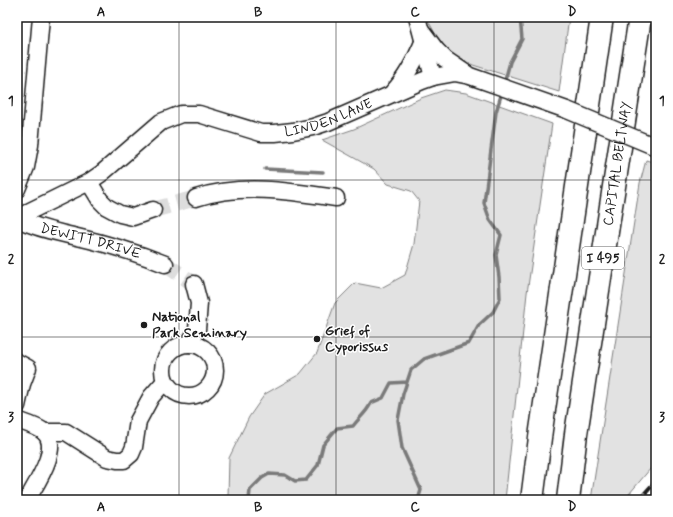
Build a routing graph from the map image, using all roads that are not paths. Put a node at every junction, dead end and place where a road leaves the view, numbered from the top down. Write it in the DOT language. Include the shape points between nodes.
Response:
graph roads {
  1 [pos="42,17"];
  2 [pos="602,17"];
  3 [pos="640,17"];
  4 [pos="421,29"];
  5 [pos="470,76"];
  6 [pos="433,77"];
  7 [pos="390,94"];
  8 [pos="656,147"];
  9 [pos="89,182"];
  10 [pos="17,189"];
  11 [pos="196,198"];
  12 [pos="336,198"];
  13 [pos="153,210"];
  14 [pos="17,219"];
  15 [pos="165,264"];
  16 [pos="194,284"];
  17 [pos="189,344"];
  18 [pos="17,362"];
  19 [pos="166,381"];
  20 [pos="17,406"];
  21 [pos="17,420"];
  22 [pos="44,432"];
  23 [pos="27,500"];
  24 [pos="532,500"];
  25 [pos="568,500"];
  1 -- 10 [label="street" via="30,145 26,167"];
  2 -- 24 [label="highway, I 495"];
  3 -- 25 [label="highway, CAPITAL BELTWAY / I 495"];
  4 -- 5 [label="street" via="445,59"];
  4 -- 6 [label="street"];
  4 -- 7 [label="street" via="414,62"];
  5 -- 6 [label="street, LINDEN LANE" via="455,73"];
  5 -- 8 [label="street, LINDEN LANE, bridge" via="567,110"];
  6 -- 7 [label="street, LINDEN LANE"];
  7 -- 9 [label="street, LINDEN LANE" via="328,122 275,134 266,134 199,114 181,114 161,122"];
  9 -- 13 [label="street" via="100,200 120,214 133,217"];
  9 -- 14 [label="street, LINDEN LANE"];
  11 -- 12 [label="street" via="247,190 286,190"];
  14 -- 15 [label="street, DEWITT DRIVE" via="39,228 132,252"];
  16 -- 17 [label="street" via="199,303 196,330"];
  17 -- 19 [label="street" via="173,350 166,359 163,370"];
  17 -- 19 [label="street" via="206,350 214,360 216,373 211,385 201,394 189,397 177,394"];
  18 -- 20 [label="street" via="28,368"];
  19 -- 22 [label="street" via="151,397 138,421 131,454 124,460 108,458 66,432"];
  21 -- 22 [label="street"];
  22 -- 23 [label="street" via="48,438 50,453"];
}
